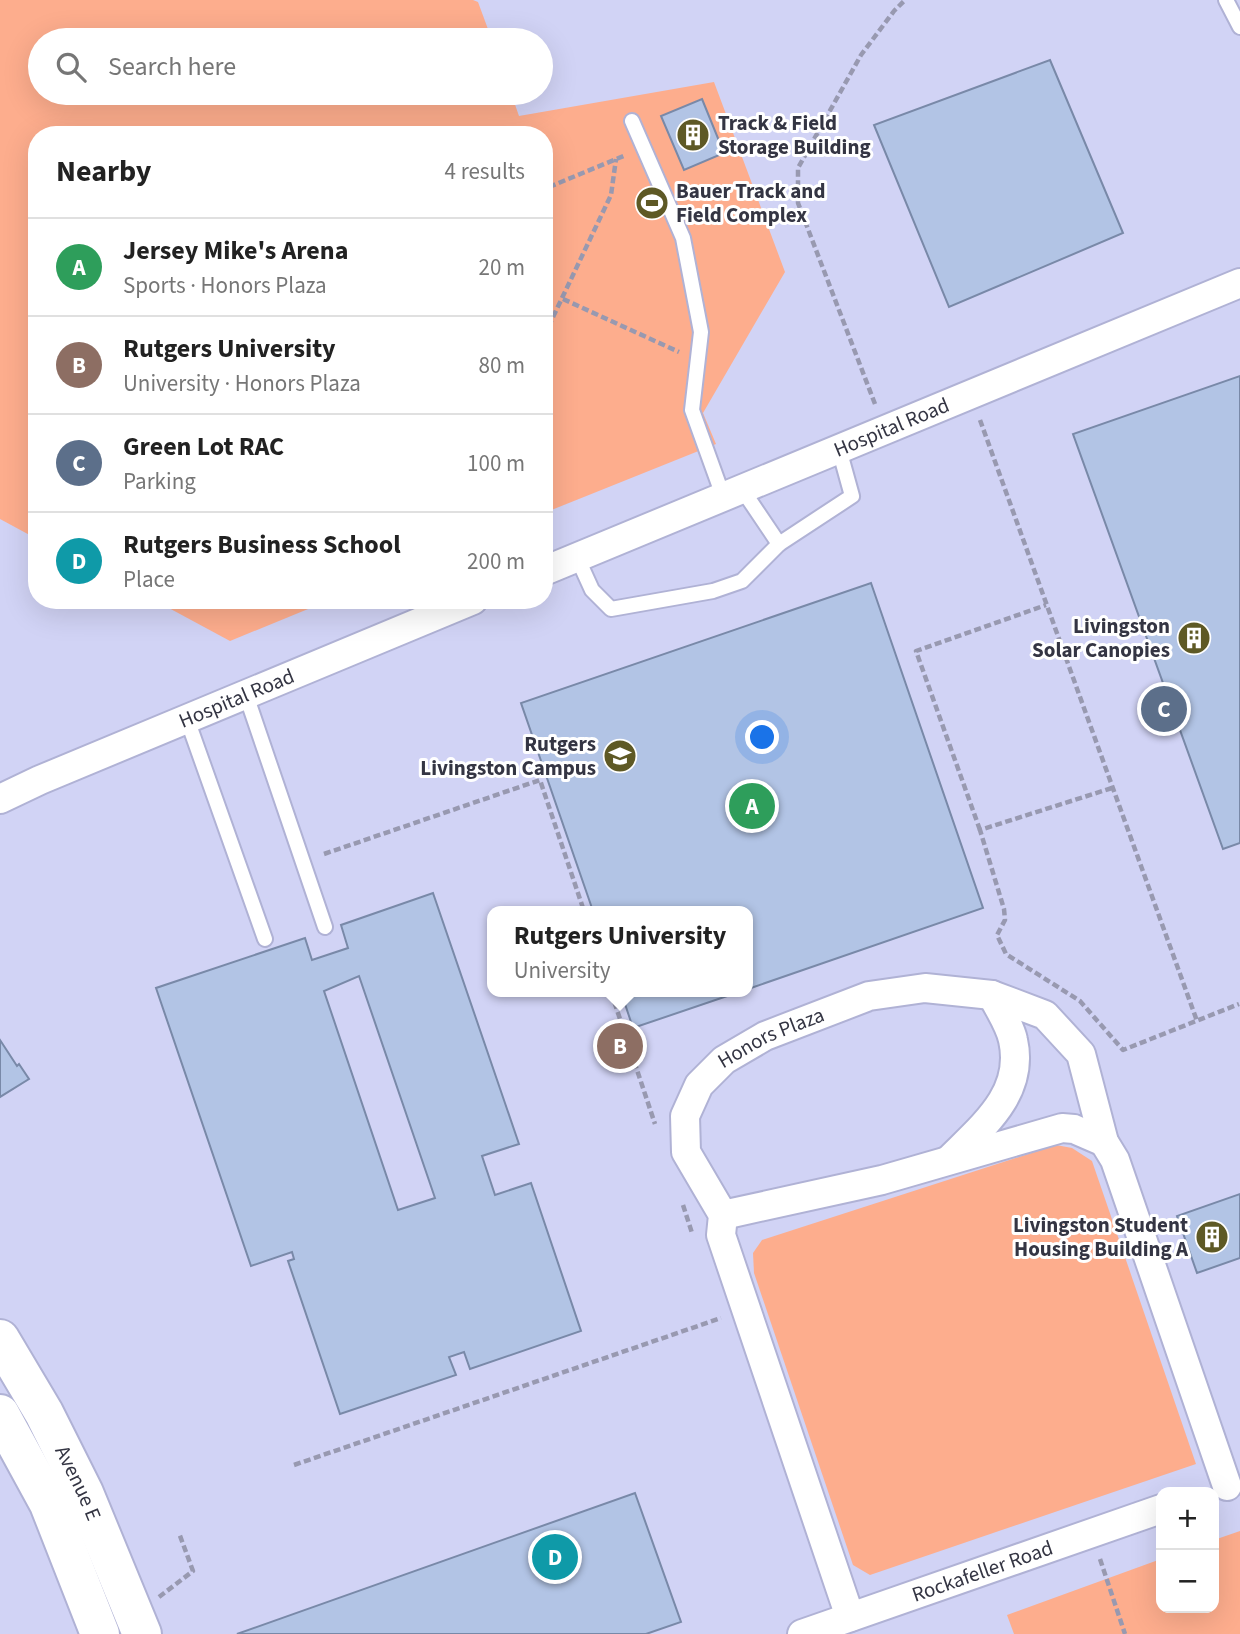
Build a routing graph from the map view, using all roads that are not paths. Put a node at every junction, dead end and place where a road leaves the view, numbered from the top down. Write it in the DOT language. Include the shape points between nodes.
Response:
graph roads {
  1 [pos="1226,0"];
  2 [pos="1240,27"];
  3 [pos="632,121"];
  4 [pos="1240,283"];
  5 [pos="839,449"];
  6 [pos="733,493"];
  7 [pos="779,544"];
  8 [pos="577,557"];
  9 [pos="553,567"];
  10 [pos="451,609"];
  11 [pos="246,695"];
  12 [pos="187,719"];
  13 [pos="0,799"];
  14 [pos="325,927"];
  15 [pos="265,939"];
  16 [pos="992,995"];
  17 [pos="1104,1142"];
  18 [pos="948,1161"];
  19 [pos="723,1215"];
  20 [pos="0,1339"];
  21 [pos="0,1414"];
  22 [pos="1225,1486"];
  23 [pos="1156,1511"];
  24 [pos="148,1617"];
  25 [pos="850,1617"];
  26 [pos="100,1634"];
  27 [pos="802,1634"];
  1 -- 2 [label="lane"];
  3 -- 6 [label="lane" via="683,238 701,332 692,411"];
  4 -- 5 [label="street, Hospital Road"];
  5 -- 6 [label="street, Hospital Road"];
  5 -- 7 [label="lane" via="852,496"];
  6 -- 7 [label="lane"];
  6 -- 8 [label="street, Hospital Road"];
  7 -- 8 [label="lane" via="742,581 713,591 611,609 592,590"];
  8 -- 9 [label="street, Hospital Road"];
  10 -- 11 [label="street, Hospital Road"];
  11 -- 12 [label="street, Hospital Road"];
  11 -- 14 [label="lane"];
  12 -- 13 [label="street, Hospital Road"];
  12 -- 15 [label="lane"];
  16 -- 17 [label="street, Honors Plaza" via="1045,1015 1081,1054"];
  16 -- 18 [label="street" via="1013,1038 1016,1068 1007,1095 993,1115"];
  16 -- 19 [label="street, Honors Plaza" via="925,988 869,996 765,1036 724,1059 699,1085 685,1116 686,1152"];
  17 -- 18 [label="street" via="1062,1128"];
  17 -- 22 [label="street, Honors Plaza" via="1115,1160"];
  18 -- 19 [label="street"];
  19 -- 25 [label="street, Honors Plaza" via="721,1235"];
  20 -- 24 [label="street, Avenue E" via="44,1413"];
  21 -- 26 [label="street, Avenue E" via="49,1504"];
  23 -- 25 [label="street, Rockafeller Road"];
  25 -- 27 [label="street, Rockafeller Road"];
}
